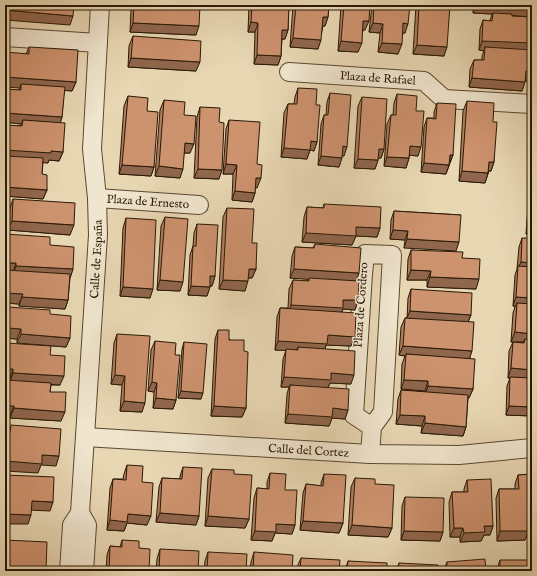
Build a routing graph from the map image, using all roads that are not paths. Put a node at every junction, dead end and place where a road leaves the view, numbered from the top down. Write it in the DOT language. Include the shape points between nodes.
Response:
graph roads {
  1 [pos="100,5"];
  2 [pos="5,37"];
  3 [pos="98,43"];
  4 [pos="289,72"];
  5 [pos="532,104"];
  6 [pos="97,198"];
  7 [pos="199,204"];
  8 [pos="372,427"];
  9 [pos="85,437"];
  10 [pos="532,448"];
  11 [pos="370,454"];
  12 [pos="80,513"];
  13 [pos="69,571"];
  14 [pos="84,571"];
  1 -- 3 [label="street, Calle de España"];
  2 -- 3 [label="street"];
  3 -- 6 [label="street, Calle de España" via="92,149"];
  4 -- 5 [label="street, Plaza de Rafael" via="424,81 444,99"];
  6 -- 7 [label="street, Plaza de Ernesto"];
  6 -- 9 [label="street, Calle de España" via="98,235"];
  8 -- 8 [label="street, Plaza de Cordero" via="383,412 392,255 365,254 362,274 354,415"];
  8 -- 11 [label="street, Plaza de Cordero"];
  9 -- 11 [label="street, Calle del Cortez"];
  9 -- 12 [label="street, Calle de España"];
  10 -- 11 [label="street, Calle del Cortez" via="459,455"];
  12 -- 13 [label="street, Calle de España" via="72,525"];
  12 -- 14 [label="street, Calle de España" via="87,525"];
}
